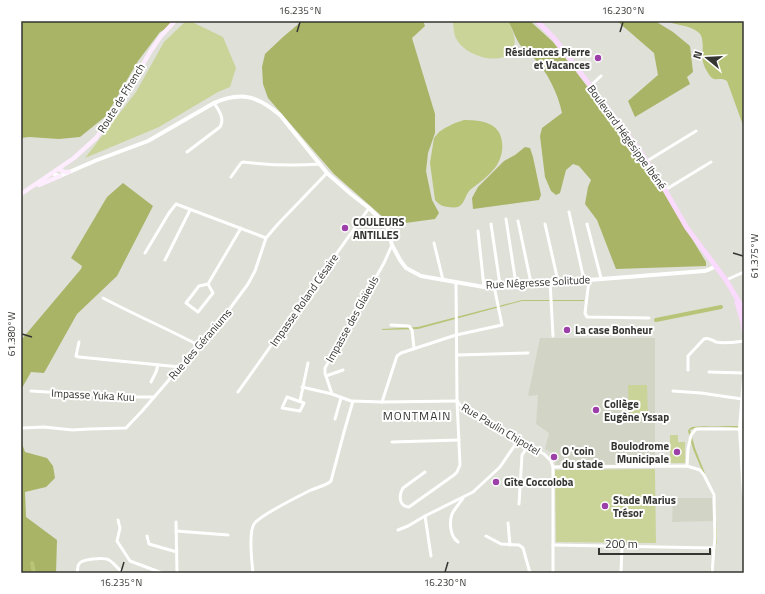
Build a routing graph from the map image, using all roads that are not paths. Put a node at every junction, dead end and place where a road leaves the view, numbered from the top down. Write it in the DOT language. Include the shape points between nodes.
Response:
graph roads {
  1 [pos="175,21"];
  2 [pos="537,21"];
  3 [pos="601,76"];
  4 [pos="590,86"];
  5 [pos="214,104"];
  6 [pos="696,131"];
  7 [pos="187,152"];
  8 [pos="647,161"];
  9 [pos="711,162"];
  10 [pos="320,164"];
  11 [pos="59,169"];
  12 [pos="69,172"];
  13 [pos="53,173"];
  14 [pos="327,173"];
  15 [pos="60,176"];
  16 [pos="231,177"];
  17 [pos="30,188"];
  18 [pos="665,190"];
  19 [pos="21,194"];
  20 [pos="369,208"];
  21 [pos="190,210"];
  22 [pos="569,212"];
  23 [pos="506,219"];
  24 [pos="518,221"];
  25 [pos="491,224"];
  26 [pos="545,224"];
  27 [pos="587,224"];
  28 [pos="241,228"];
  29 [pos="478,231"];
  30 [pos="266,238"];
  31 [pos="434,243"];
  32 [pos="392,245"];
  33 [pos="144,253"];
  34 [pos="165,260"];
  35 [pos="716,266"];
  36 [pos="744,272"];
  37 [pos="600,278"];
  38 [pos="443,280"];
  39 [pos="586,280"];
  40 [pos="726,280"];
  41 [pos="550,281"];
  42 [pos="558,281"];
  43 [pos="456,282"];
  44 [pos="531,283"];
  45 [pos="208,284"];
  46 [pos="516,284"];
  47 [pos="500,285"];
  48 [pos="484,286"];
  49 [pos="494,286"];
  50 [pos="736,297"];
  51 [pos="103,298"];
  52 [pos="744,311"];
  53 [pos="649,318"];
  54 [pos="391,325"];
  55 [pos="744,331"];
  56 [pos="456,335"];
  57 [pos="553,336"];
  58 [pos="744,341"];
  59 [pos="79,342"];
  60 [pos="200,346"];
  61 [pos="414,348"];
  62 [pos="528,353"];
  63 [pos="457,355"];
  64 [pos="308,363"];
  65 [pos="158,365"];
  66 [pos="180,367"];
  67 [pos="343,370"];
  68 [pos="688,370"];
  69 [pos="708,372"];
  70 [pos="744,373"];
  71 [pos="326,376"];
  72 [pos="744,379"];
  73 [pos="151,382"];
  74 [pos="744,386"];
  75 [pos="302,387"];
  76 [pos="673,391"];
  77 [pos="31,392"];
  78 [pos="238,392"];
  79 [pos="332,394"];
  80 [pos="154,397"];
  81 [pos="341,398"];
  82 [pos="300,401"];
  83 [pos="351,401"];
  84 [pos="457,401"];
  85 [pos="743,401"];
  86 [pos="382,402"];
  87 [pos="744,408"];
  88 [pos="741,414"];
  89 [pos="335,419"];
  90 [pos="22,428"];
  91 [pos="742,429"];
  92 [pos="519,439"];
  93 [pos="459,440"];
  94 [pos="392,442"];
  95 [pos="529,445"];
  96 [pos="687,466"];
  97 [pos="553,467"];
  98 [pos="425,472"];
  99 [pos="744,489"];
  100 [pos="744,495"];
  101 [pos="464,497"];
  102 [pos="519,504"];
  103 [pos="425,516"];
  104 [pos="118,520"];
  105 [pos="176,522"];
  106 [pos="508,522"];
  107 [pos="398,530"];
  108 [pos="176,531"];
  109 [pos="228,535"];
  110 [pos="146,536"];
  111 [pos="486,536"];
  112 [pos="458,542"];
  113 [pos="510,545"];
  114 [pos="553,545"];
  115 [pos="622,547"];
  116 [pos="714,548"];
  117 [pos="177,552"];
  118 [pos="431,556"];
  119 [pos="77,573"];
  120 [pos="123,573"];
  121 [pos="162,573"];
  122 [pos="178,573"];
  123 [pos="253,573"];
  124 [pos="530,573"];
  125 [pos="553,573"];
  126 [pos="621,573"];
  127 [pos="712,573"];
  1 -- 11 [label="main road, Route de Ffrench" via="150,52 96,138"];
  2 -- 4 [label="main road, Boulevard Hégésippe Ibéné" via="554,38"];
  3 -- 4 [label="street"];
  4 -- 8 [label="main road, Boulevard Hégésippe Ibéné"];
  5 -- 7 [label="street" via="222,116 220,127"];
  5 -- 10 [label="street, Rue Négresse Solitude" via="234,96 246,96 259,101 280,115"];
  5 -- 12 [label="street, Rue Négresse Solitude" via="148,141"];
  6 -- 8 [label="street"];
  8 -- 18 [label="main road, Boulevard Hégésippe Ibéné"];
  9 -- 18 [label="street"];
  10 -- 14 [label="street, Rue Négresse Solitude"];
  10 -- 16 [label="street" via="294,166 243,162"];
  11 -- 12 [label="main road"];
  11 -- 13 [label="main road, Route de Ffrench"];
  12 -- 15 [label="street, Rue Négresse Solitude"];
  13 -- 15 [label="street"];
  13 -- 17 [label="main road, Route de Ffrench"];
  14 -- 20 [label="street, Rue Négresse Solitude"];
  14 -- 30 [label="street, Rue des Géraniums"];
  15 -- 17 [label="main road"];
  17 -- 19 [label="main road, Route de Ffrench"];
  18 -- 35 [label="main road, Boulevard Hégésippe Ibéné" via="687,228"];
  20 -- 32 [label="street, Rue Négresse Solitude" via="387,226"];
  20 -- 78 [label="street, Impasse Roland Césaire"];
  21 -- 28 [label="street"];
  21 -- 33 [label="street" via="176,204"];
  21 -- 34 [label="street"];
  22 -- 39 [label="street"];
  23 -- 46 [label="street"];
  24 -- 44 [label="street"];
  25 -- 47 [label="street"];
  26 -- 42 [label="street"];
  27 -- 37 [label="street"];
  28 -- 30 [label="street"];
  28 -- 45 [label="street"];
  29 -- 48 [label="street"];
  30 -- 60 [label="street, Rue des Géraniums" via="248,284"];
  31 -- 38 [label="street"];
  32 -- 38 [label="street, Rue Négresse Solitude" via="406,268 420,277"];
  32 -- 71 [label="street, Impasse des Glaïeuls" via="325,368"];
  35 -- 37 [label="street, Rue Négresse Solitude" via="704,271"];
  35 -- 40 [label="main road, Boulevard Hégésippe Ibéné"];
  36 -- 40 [label="street"];
  37 -- 39 [label="street, Rue Négresse Solitude"];
  38 -- 43 [label="street, Rue Négresse Solitude"];
  39 -- 42 [label="street, Rue Négresse Solitude"];
  39 -- 53 [label="street" via="587,317"];
  40 -- 50 [label="main road, Boulevard Hégésippe Ibéné"];
  41 -- 42 [label="street, Rue Négresse Solitude"];
  41 -- 44 [label="street, Rue Négresse Solitude"];
  41 -- 57 [label="street"];
  43 -- 48 [label="street, Rue Négresse Solitude"];
  43 -- 56 [label="street, Rue Paulin Chipotel"];
  44 -- 46 [label="street, Rue Négresse Solitude"];
  45 -- 45 [label="street" via="198,286 186,303 198,312 213,293"];
  46 -- 47 [label="street, Rue Négresse Solitude"];
  47 -- 49 [label="street, Rue Négresse Solitude"];
  48 -- 49 [label="street, Rue Négresse Solitude"];
  49 -- 56 [label="street" via="502,325"];
  50 -- 52 [label="main road, Boulevard Hégésippe Ibéné"];
  50 -- 55 [label="main road, Boulevard Hégésippe Ibéné"];
  51 -- 60 [label="street"];
  54 -- 61 [label="street" via="410,326"];
  56 -- 61 [label="street"];
  56 -- 63 [label="street, Rue Paulin Chipotel"];
  58 -- 68 [label="street" via="717,342 709,338 704,339 688,356"];
  59 -- 65 [label="street" via="76,356 79,357"];
  60 -- 66 [label="street, Rue des Géraniums"];
  61 -- 86 [label="street" via="397,356"];
  62 -- 63 [label="street"];
  63 -- 84 [label="street, Rue Paulin Chipotel"];
  64 -- 75 [label="street"];
  65 -- 66 [label="street"];
  65 -- 73 [label="street"];
  66 -- 80 [label="street, Rue des Géraniums"];
  67 -- 71 [label="street"];
  69 -- 70 [label="street"];
  71 -- 79 [label="street, Impasse des Glaïeuls"];
  72 -- 74 [label="street"];
  74 -- 85 [label="street"];
  75 -- 79 [label="street"];
  75 -- 82 [label="street"];
  76 -- 85 [label="street"];
  77 -- 80 [label="street, Impasse Yuka Kuu"];
  79 -- 81 [label="street"];
  80 -- 90 [label="street, Rue des Géraniums" via="126,428"];
  81 -- 83 [label="street"];
  81 -- 89 [label="street"];
  82 -- 82 [label="street" via="304,403 300,411 282,408 287,397"];
  84 -- 86 [label="street"];
  84 -- 92 [label="street, Rue Paulin Chipotel"];
  84 -- 93 [label="street"];
  85 -- 88 [label="street"];
  86 -- 123 [label="street" via="353,401 330,483 274,510 253,524"];
  87 -- 88 [label="street"];
  88 -- 91 [label="street"];
  91 -- 96 [label="street" via="696,429 691,435"];
  91 -- 99 [label="street"];
  92 -- 95 [label="street, Rue Paulin Chipotel"];
  92 -- 101 [label="street" via="500,467"];
  93 -- 94 [label="street"];
  93 -- 98 [label="street" via="458,472 409,507 405,507 400,498 403,488"];
  95 -- 97 [label="street, Rue Paulin Chipotel" via="544,454"];
  95 -- 102 [label="street" via="522,455"];
  96 -- 97 [label="street"];
  96 -- 116 [label="street" via="700,470 714,495"];
  97 -- 114 [label="street"];
  99 -- 100 [label="street"];
  101 -- 103 [label="street"];
  101 -- 112 [label="street" via="452,514 451,521 453,538"];
  103 -- 107 [label="street"];
  103 -- 118 [label="street"];
  104 -- 121 [label="street" via="120,528 117,541 130,561"];
  105 -- 108 [label="street"];
  106 -- 113 [label="street"];
  108 -- 109 [label="street"];
  108 -- 117 [label="street"];
  110 -- 117 [label="street" via="149,544"];
  111 -- 113 [label="street" via="500,544"];
  113 -- 124 [label="street" via="519,545 522,548"];
  114 -- 115 [label="street"];
  114 -- 125 [label="street"];
  115 -- 116 [label="street"];
  115 -- 126 [label="street"];
  116 -- 127 [label="street"];
  117 -- 122 [label="street"];
  119 -- 120 [label="street" via="78,564 82,560 104,559"];
}
